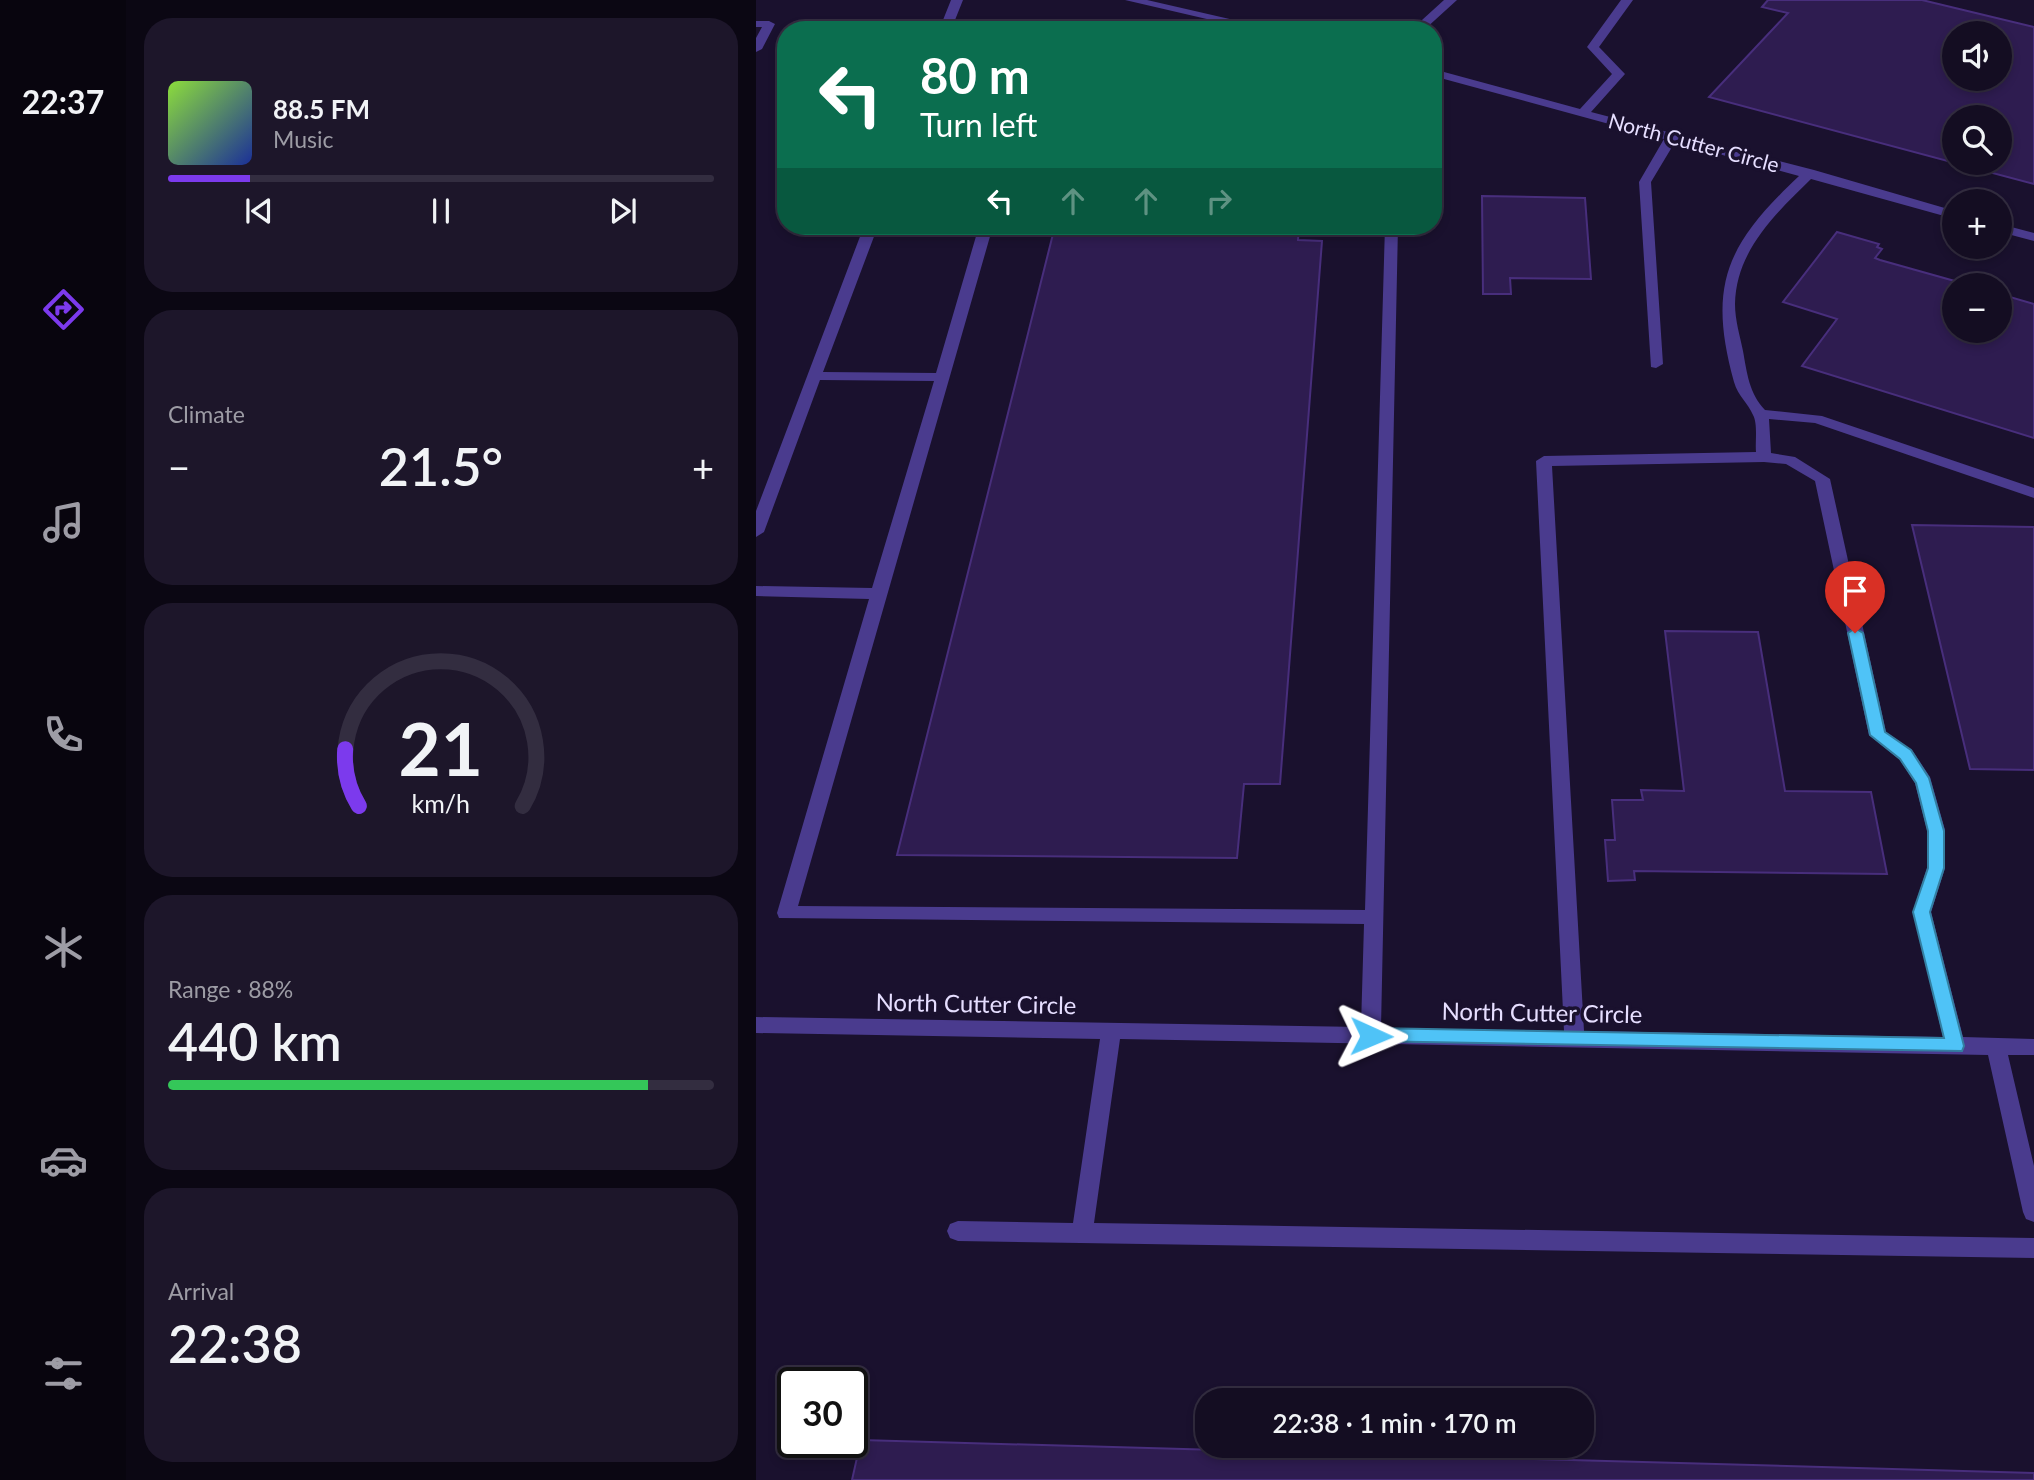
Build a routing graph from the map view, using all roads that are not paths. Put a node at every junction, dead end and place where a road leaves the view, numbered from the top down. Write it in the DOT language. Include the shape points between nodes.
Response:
graph roads {
  1 [pos="957,0"];
  2 [pos="1130,0"];
  3 [pos="1451,0"];
  4 [pos="1627,0"];
  5 [pos="949,21"];
  6 [pos="1229,21"];
  7 [pos="1427,21"];
  8 [pos="756,24"];
  9 [pos="756,49"];
  10 [pos="1442,74"];
  11 [pos="1584,112"];
  12 [pos="1672,136"];
  13 [pos="1810,173"];
  14 [pos="1942,211"];
  15 [pos="2012,231"];
  16 [pos="868,235"];
  17 [pos="983,235"];
  18 [pos="1392,235"];
  19 [pos="2034,237"];
  20 [pos="1656,364"];
  21 [pos="814,376"];
  22 [pos="942,377"];
  23 [pos="1761,415"];
  24 [pos="1763,457"];
  25 [pos="2034,492"];
  26 [pos="756,532"];
  27 [pos="756,591"];
  28 [pos="879,594"];
  29 [pos="1374,917"];
  30 [pos="756,1025"];
  31 [pos="1111,1031"];
  32 [pos="1371,1036"];
  33 [pos="1574,1039"];
  34 [pos="1955,1046"];
  35 [pos="1996,1047"];
  36 [pos="2034,1047"];
  37 [pos="2034,1212"];
  38 [pos="958,1231"];
  39 [pos="1082,1233"];
  40 [pos="2034,1248"];
  1 -- 5 [label="street"];
  2 -- 6 [label="street"];
  3 -- 7 [label="street"];
  4 -- 11 [label="street" via="1593,47 1619,74"];
  8 -- 9 [label="street" via="769,24"];
  10 -- 11 [label="street, North Cutter Circle"];
  11 -- 12 [label="street, North Cutter Circle"];
  12 -- 13 [label="street, North Cutter Circle"];
  12 -- 20 [label="street" via="1644,181"];
  13 -- 14 [label="street, North Cutter Circle"];
  13 -- 23 [label="street" via="1769,213 1735,261 1728,305 1740,381 1747,402"];
  15 -- 19 [label="street"];
  16 -- 21 [label="street"];
  17 -- 22 [label="street"];
  18 -- 29 [label="street"];
  21 -- 22 [label="street"];
  21 -- 26 [label="street"];
  22 -- 28 [label="street"];
  23 -- 24 [label="street"];
  23 -- 25 [label="street" via="1817,419"];
  24 -- 33 [label="street" via="1544,461"];
  24 -- 34 [label="street" via="1790,460 1822,479 1878,735 1906,755 1924,782 1936,831 1936,868 1922,912"];
  27 -- 28 [label="street"];
  28 -- 29 [label="street" via="786,913"];
  29 -- 32 [label="street"];
  30 -- 31 [label="street, North Cutter Circle"];
  31 -- 32 [label="street, North Cutter Circle"];
  31 -- 39 [label="street"];
  32 -- 33 [label="street, North Cutter Circle"];
  33 -- 34 [label="street, North Cutter Circle"];
  34 -- 35 [label="street, North Cutter Circle"];
  35 -- 36 [label="street, North Cutter Circle"];
  35 -- 37 [label="street"];
  38 -- 39 [label="street"];
  39 -- 40 [label="street"];
}
